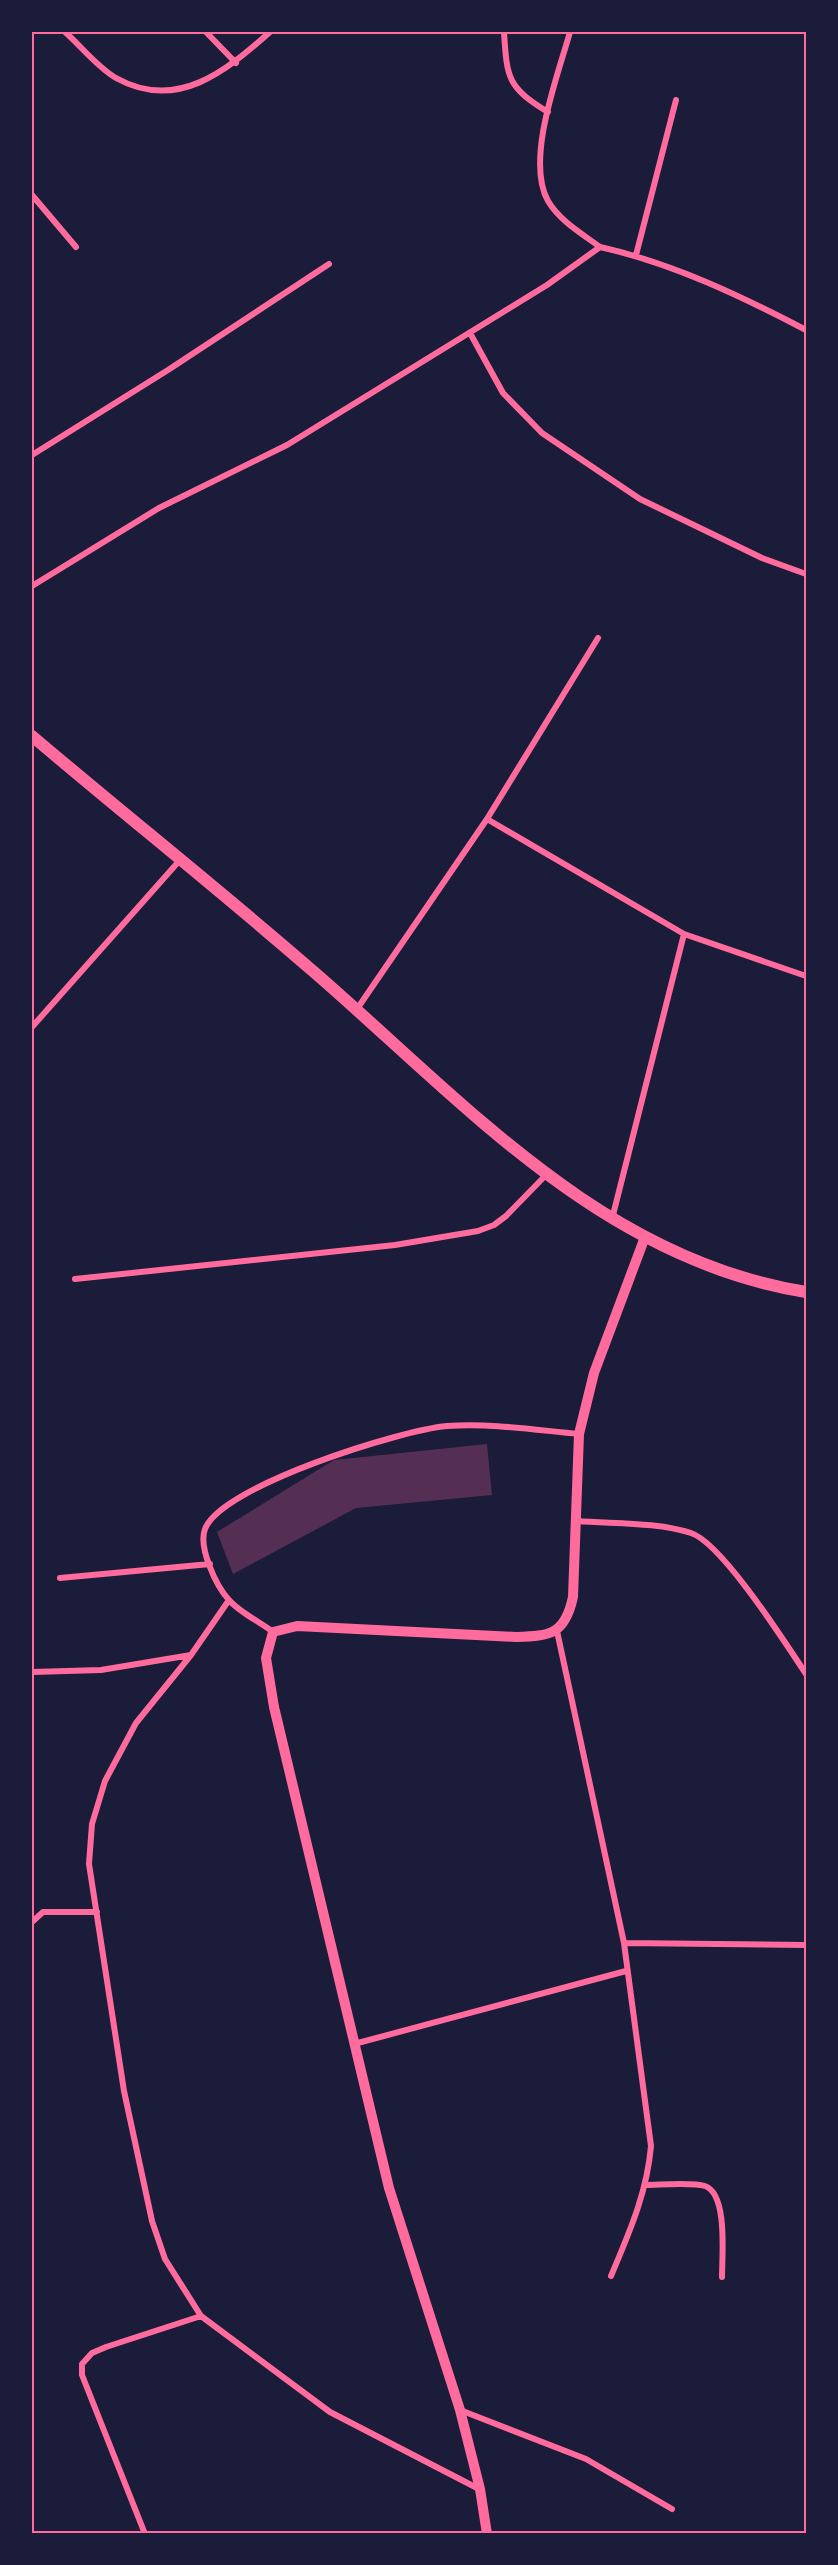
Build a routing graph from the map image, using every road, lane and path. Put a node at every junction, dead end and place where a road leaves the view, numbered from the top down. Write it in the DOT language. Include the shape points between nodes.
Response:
graph roads {
  1 [pos="65,32"];
  2 [pos="206,32"];
  3 [pos="270,32"];
  4 [pos="504,32"];
  5 [pos="570,32"];
  6 [pos="236,63"];
  7 [pos="676,99"];
  8 [pos="548,112"];
  9 [pos="32,195"];
  10 [pos="76,247"];
  11 [pos="600,247"];
  12 [pos="636,255"];
  13 [pos="329,264"];
  14 [pos="807,330"];
  15 [pos="470,333"];
  16 [pos="32,455"];
  17 [pos="807,574"];
  18 [pos="32,586"];
  19 [pos="598,638"];
  20 [pos="32,736"];
  21 [pos="486,819"];
  22 [pos="180,859"];
  23 [pos="684,934"];
  24 [pos="807,976"];
  25 [pos="357,1009"];
  26 [pos="32,1027"];
  27 [pos="546,1175"];
  28 [pos="612,1220"];
  29 [pos="645,1237"];
  30 [pos="75,1279"];
  31 [pos="807,1292"];
  32 [pos="579,1434"];
  33 [pos="577,1521"];
  34 [pos="210,1564"];
  35 [pos="60,1578"];
  36 [pos="229,1600"];
  37 [pos="557,1631"];
  38 [pos="273,1632"];
  39 [pos="191,1655"];
  40 [pos="32,1672"];
  41 [pos="807,1674"];
  42 [pos="97,1912"];
  43 [pos="32,1922"];
  44 [pos="624,1943"];
  45 [pos="807,1945"];
  46 [pos="626,1971"];
  47 [pos="354,2044"];
  48 [pos="645,2185"];
  49 [pos="611,2276"];
  50 [pos="722,2277"];
  51 [pos="201,2316"];
  52 [pos="460,2410"];
  53 [pos="480,2489"];
  54 [pos="672,2509"];
  55 [pos="145,2534"];
  56 [pos="488,2534"];
  1 -- 6 [label="street" via="114,77 136,87 194,87"];
  2 -- 6 [label="street"];
  3 -- 6 [label="street"];
  4 -- 8 [label="street" via="506,62 516,88"];
  5 -- 8 [label="street"];
  7 -- 12 [label="street"];
  8 -- 11 [label="street" via="540,181 560,217"];
  9 -- 10 [label="street"];
  11 -- 12 [label="street"];
  11 -- 15 [label="street"];
  12 -- 14 [label="street" via="748,300"];
  13 -- 16 [label="street"];
  15 -- 17 [label="street" via="503,393 542,433 640,499 762,558"];
  15 -- 18 [label="street" via="287,445 159,508"];
  19 -- 21 [label="street"];
  20 -- 22 [label="main road"];
  21 -- 23 [label="street"];
  21 -- 25 [label="street"];
  22 -- 25 [label="main road"];
  22 -- 26 [label="street"];
  23 -- 24 [label="street"];
  23 -- 28 [label="street"];
  25 -- 27 [label="main road"];
  27 -- 28 [label="main road"];
  27 -- 30 [label="street" via="506,1216 478,1231 394,1245"];
  28 -- 29 [label="main road"];
  29 -- 31 [label="main road" via="728,1272"];
  29 -- 32 [label="street" via="594,1373"];
  32 -- 33 [label="street"];
  32 -- 34 [label="street" via="493,1425 445,1426 334,1455 279,1478 214,1514 204,1530 202,1549"];
  33 -- 37 [label="street" via="573,1597 568,1617"];
  33 -- 41 [label="street" via="693,1534 715,1550"];
  34 -- 35 [label="street"];
  34 -- 36 [label="street"];
  36 -- 38 [label="street"];
  36 -- 39 [label="street"];
  37 -- 38 [label="street" via="516,1637 297,1626"];
  37 -- 44 [label="street"];
  38 -- 47 [label="street" via="266,1658 274,1707"];
  39 -- 40 [label="street" via="100,1670"];
  39 -- 42 [label="street" via="136,1724 105,1782 92,1824 90,1864"];
  42 -- 43 [label="street" via="43,1912"];
  42 -- 51 [label="street" via="124,2091 152,2221 165,2259"];
  44 -- 45 [label="street"];
  44 -- 46 [label="street"];
  46 -- 47 [label="street"];
  46 -- 48 [label="street" via="651,2146"];
  47 -- 52 [label="street" via="389,2188"];
  48 -- 49 [label="street"];
  48 -- 50 [label="street" via="705,2186 715,2193 720,2206"];
  51 -- 53 [label="street" via="330,2412"];
  51 -- 55 [label="street" via="106,2347 92,2353 82,2364 82,2375"];
  52 -- 53 [label="street"];
  52 -- 54 [label="street" via="586,2459"];
  53 -- 56 [label="street"];
}
